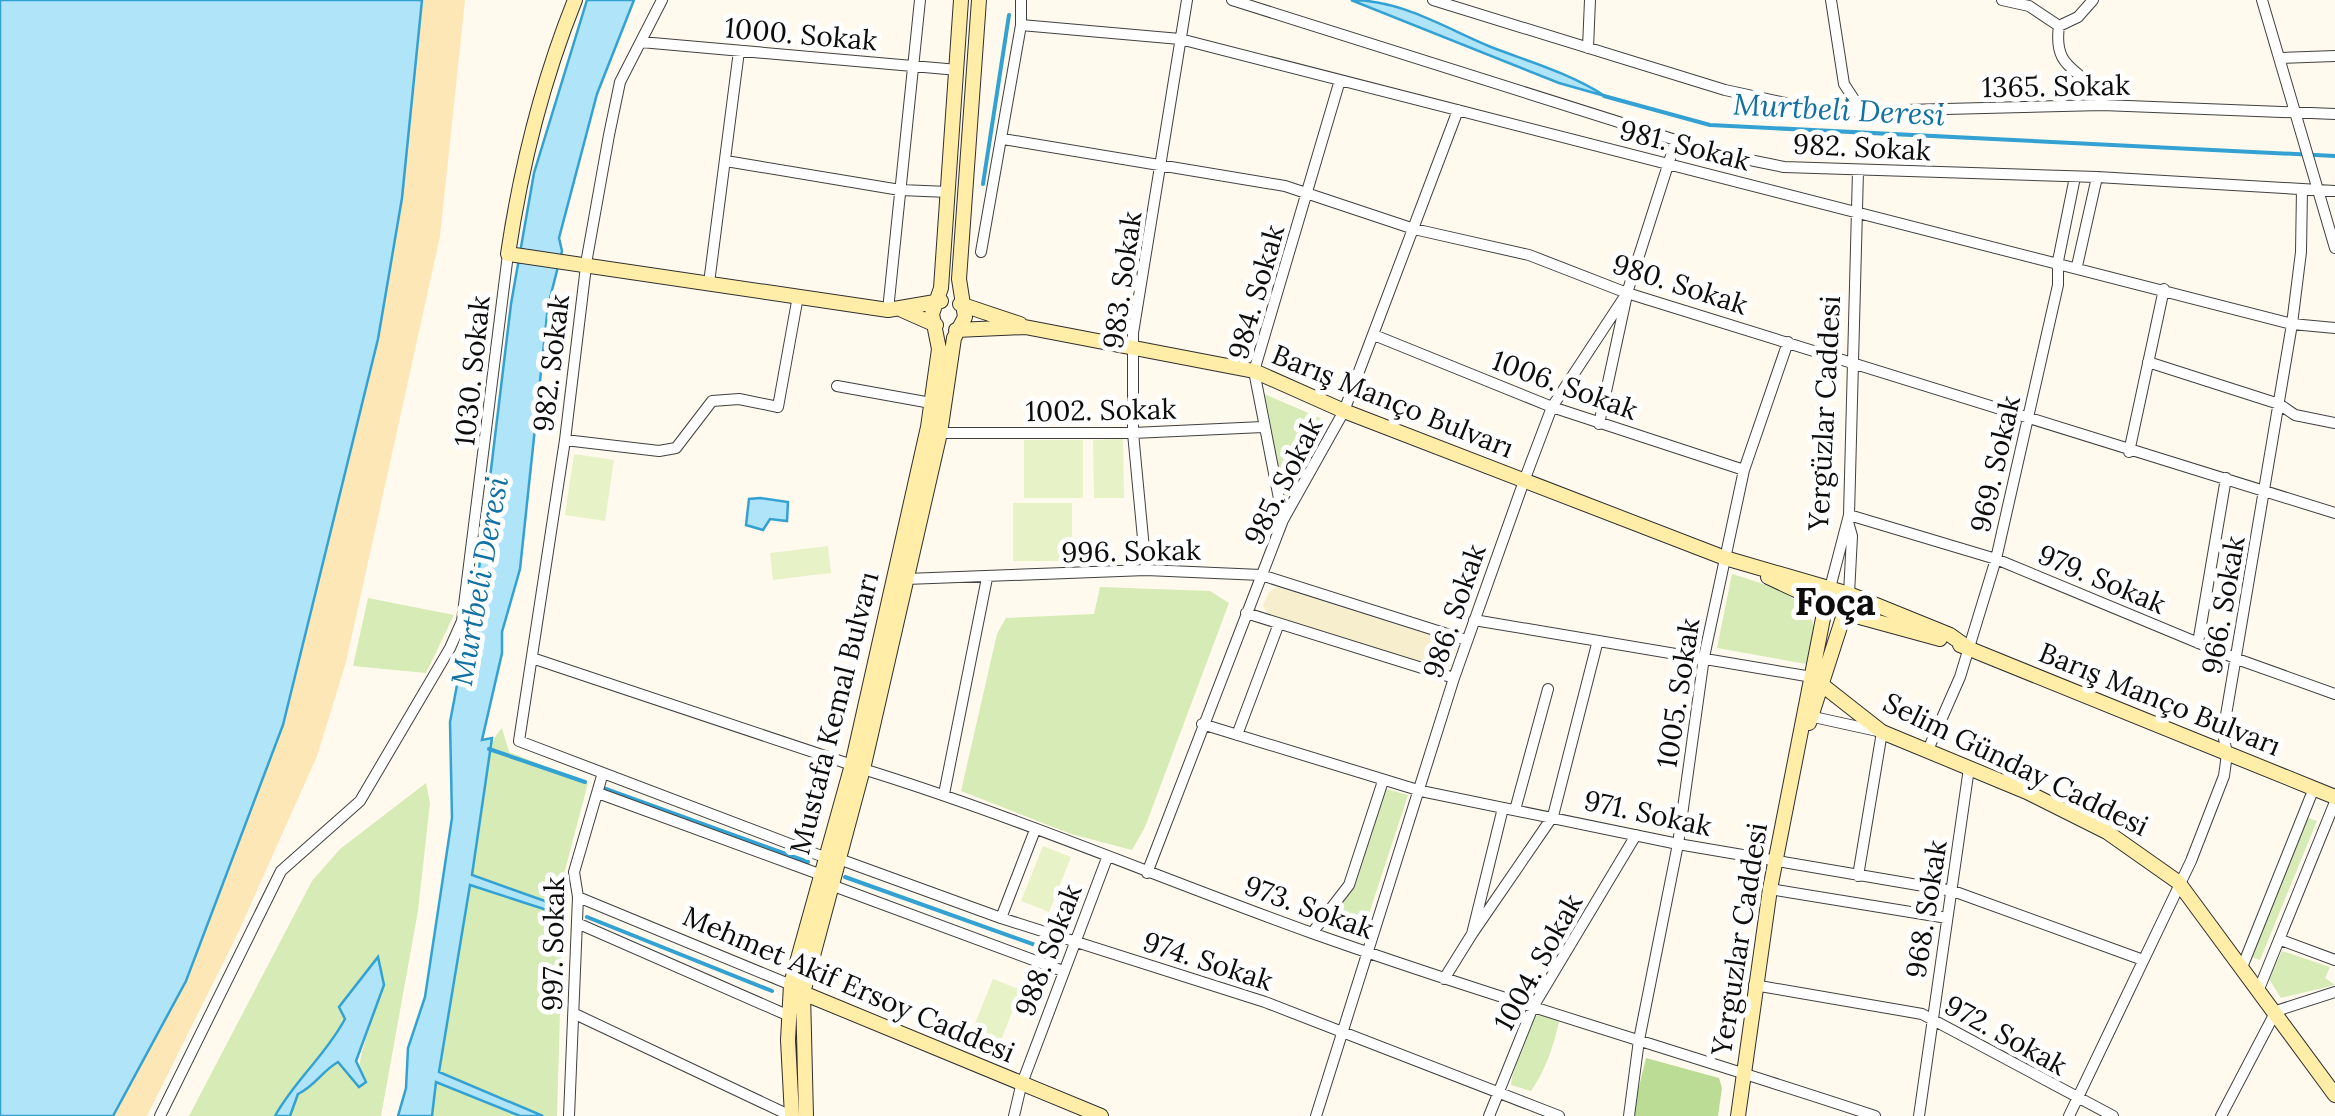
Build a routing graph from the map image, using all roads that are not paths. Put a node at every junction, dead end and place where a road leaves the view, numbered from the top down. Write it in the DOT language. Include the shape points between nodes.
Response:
graph roads {
  1 [pos="575,0"];
  2 [pos="662,0"];
  3 [pos="920,0"];
  4 [pos="961,0"];
  5 [pos="979,0"];
  6 [pos="1021,0"];
  7 [pos="1187,0"];
  8 [pos="1232,0"];
  9 [pos="1434,0"];
  10 [pos="1590,0"];
  11 [pos="1831,0"];
  12 [pos="2002,0"];
  13 [pos="2094,0"];
  14 [pos="2262,0"];
  15 [pos="1021,25"];
  16 [pos="2059,26"];
  17 [pos="1180,39"];
  18 [pos="641,42"];
  19 [pos="1588,48"];
  20 [pos="740,52"];
  21 [pos="2335,56"];
  22 [pos="2282,58"];
  23 [pos="914,67"];
  24 [pos="958,70"];
  25 [pos="1340,80"];
  26 [pos="2102,105"];
  27 [pos="1458,110"];
  28 [pos="1861,110"];
  29 [pos="2293,113"];
  30 [pos="2335,114"];
  31 [pos="1002,139"];
  32 [pos="1676,140"];
  33 [pos="726,161"];
  34 [pos="1162,164"];
  35 [pos="1669,166"];
  36 [pos="1858,171"];
  37 [pos="2097,176"];
  38 [pos="2075,177"];
  39 [pos="2302,189"];
  40 [pos="900,190"];
  41 [pos="2318,190"];
  42 [pos="2335,191"];
  43 [pos="949,192"];
  44 [pos="1309,192"];
  45 [pos="1858,212"];
  46 [pos="1414,229"];
  47 [pos="2335,248"];
  48 [pos="982,252"];
  49 [pos="508,254"];
  50 [pos="2058,262"];
  51 [pos="586,266"];
  52 [pos="2077,266"];
  53 [pos="709,283"];
  54 [pos="2164,289"];
  55 [pos="1627,293"];
  56 [pos="798,296"];
  57 [pos="938,303"];
  58 [pos="962,305"];
  59 [pos="895,310"];
  60 [pos="935,324"];
  61 [pos="2292,324"];
  62 [pos="1025,327"];
  63 [pos="958,328"];
  64 [pos="2335,328"];
  65 [pos="1374,335"];
  66 [pos="1788,342"];
  67 [pos="1133,345"];
  68 [pos="1852,360"];
  69 [pos="2148,362"];
  70 [pos="1254,372"];
  71 [pos="837,386"];
  72 [pos="931,403"];
  73 [pos="2280,404"];
  74 [pos="1552,407"];
  75 [pos="1344,411"];
  76 [pos="2028,420"];
  77 [pos="2335,423"];
  78 [pos="1599,424"];
  79 [pos="1264,427"];
  80 [pos="940,433"];
  81 [pos="1133,433"];
  82 [pos="565,440"];
  83 [pos="2129,452"];
  84 [pos="1744,470"];
  85 [pos="2226,478"];
  86 [pos="1524,481"];
  87 [pos="2265,490"];
  88 [pos="2335,513"];
  89 [pos="1848,518"];
  90 [pos="1284,520"];
  91 [pos="1728,559"];
  92 [pos="1996,559"];
  93 [pos="1146,570"];
  94 [pos="1261,575"];
  95 [pos="987,578"];
  96 [pos="906,580"];
  97 [pos="1830,588"];
  98 [pos="1849,594"];
  99 [pos="1825,604"];
  100 [pos="1246,613"];
  101 [pos="1845,613"];
  102 [pos="1474,620"];
  103 [pos="1278,626"];
  104 [pos="1466,640"];
  105 [pos="2198,643"];
  106 [pos="1597,644"];
  107 [pos="1967,648"];
  108 [pos="1704,657"];
  109 [pos="532,658"];
  110 [pos="2237,660"];
  111 [pos="1454,678"];
  112 [pos="1817,681"];
  113 [pos="1548,689"];
  114 [pos="2335,694"];
  115 [pos="1808,715"];
  116 [pos="1202,724"];
  117 [pos="1882,732"];
  118 [pos="1236,736"];
  119 [pos="518,741"];
  120 [pos="1926,752"];
  121 [pos="2227,754"];
  122 [pos="858,767"];
  123 [pos="1970,768"];
  124 [pos="1792,770"];
  125 [pos="602,776"];
  126 [pos="1384,781"];
  127 [pos="2314,788"];
  128 [pos="1421,791"];
  129 [pos="598,793"];
  130 [pos="944,794"];
  131 [pos="2335,799"];
  132 [pos="1509,809"];
  133 [pos="1553,816"];
  134 [pos="1035,830"];
  135 [pos="1636,835"];
  136 [pos="1678,844"];
  137 [pos="832,858"];
  138 [pos="1107,858"];
  139 [pos="1775,860"];
  140 [pos="1147,873"];
  141 [pos="1858,876"];
  142 [pos="825,880"];
  143 [pos="2178,882"];
  144 [pos="1770,889"];
  145 [pos="1952,891"];
  146 [pos="578,897"];
  147 [pos="1001,918"];
  148 [pos="1947,918"];
  149 [pos="577,923"];
  150 [pos="1312,932"];
  151 [pos="1472,934"];
  152 [pos="2281,940"];
  153 [pos="1075,942"];
  154 [pos="1368,952"];
  155 [pos="2142,960"];
  156 [pos="2335,960"];
  157 [pos="2242,970"];
  158 [pos="1062,972"];
  159 [pos="1444,978"];
  160 [pos="1754,985"];
  161 [pos="797,988"];
  162 [pos="2259,989"];
  163 [pos="2335,992"];
  164 [pos="1533,1007"];
  165 [pos="2276,1012"];
  166 [pos="575,1014"];
  167 [pos="788,1015"];
  168 [pos="1932,1018"];
  169 [pos="1341,1033"];
  170 [pos="1639,1040"];
  171 [pos="1744,1076"];
  172 [pos="1021,1086"];
  173 [pos="1498,1094"];
  174 [pos="2335,1095"];
  175 [pos="2078,1100"];
  176 [pos="1848,1112"];
  177 [pos="160,1116"];
  178 [pos="570,1116"];
  179 [pos="792,1116"];
  180 [pos="806,1116"];
  181 [pos="1014,1116"];
  182 [pos="1101,1116"];
  183 [pos="1316,1116"];
  184 [pos="1489,1116"];
  185 [pos="1559,1116"];
  186 [pos="1629,1116"];
  187 [pos="1738,1116"];
  188 [pos="1875,1116"];
  189 [pos="1919,1116"];
  190 [pos="2069,1116"];
  191 [pos="2113,1116"];
  192 [pos="2221,1116"];
  1 -- 49 [label="main road" via="527,149"];
  2 -- 18 [label="street, 982. Sokak"];
  3 -- 23 [label="street"];
  4 -- 24 [label="main road"];
  5 -- 58 [label="main road"];
  6 -- 15 [label="street"];
  7 -- 17 [label="street, 983. Sokak"];
  8 -- 32 [label="street, 982. Sokak"];
  9 -- 19 [label="street, 1365. Sokak"];
  10 -- 19 [label="street"];
  11 -- 28 [label="street" via="1844,84"];
  12 -- 16 [label="street" via="2029,6"];
  13 -- 16 [label="street"];
  14 -- 22 [label="street"];
  15 -- 17 [label="street, 981. Sokak"];
  15 -- 31 [label="street"];
  16 -- 26 [label="street" via="2062,63 2095,86"];
  17 -- 25 [label="street, 981. Sokak"];
  17 -- 34 [label="street, 983. Sokak"];
  18 -- 20 [label="street, 1000. Sokak"];
  18 -- 51 [label="street, 982. Sokak" via="620,82"];
  19 -- 28 [label="street, 1365. Sokak" via="1780,104"];
  20 -- 23 [label="street, 1000. Sokak"];
  20 -- 33 [label="street"];
  21 -- 22 [label="street"];
  22 -- 29 [label="street"];
  23 -- 24 [label="street, 1000. Sokak"];
  23 -- 40 [label="street"];
  24 -- 43 [label="main road"];
  25 -- 27 [label="street, 981. Sokak"];
  25 -- 44 [label="street, 984. Sokak"];
  26 -- 28 [label="street, 1365. Sokak"];
  26 -- 29 [label="street, 1365. Sokak"];
  27 -- 35 [label="street, 981. Sokak"];
  27 -- 46 [label="street, 985. Sokak"];
  29 -- 30 [label="street, 1365. Sokak"];
  29 -- 41 [label="street"];
  31 -- 34 [label="street, 980. Sokak"];
  31 -- 48 [label="street"];
  32 -- 35 [label="street, 986. Sokak"];
  32 -- 36 [label="street, 982. Sokak" via="1754,162"];
  33 -- 40 [label="street"];
  33 -- 53 [label="street"];
  34 -- 44 [label="street, 980. Sokak"];
  34 -- 67 [label="street, 983. Sokak"];
  35 -- 45 [label="street, 981. Sokak"];
  35 -- 55 [label="street, 986. Sokak"];
  36 -- 38 [label="street, 982. Sokak"];
  36 -- 45 [label="street, Yergüzlar Caddesi"];
  37 -- 38 [label="street, 982. Sokak"];
  37 -- 39 [label="street, 982. Sokak"];
  37 -- 52 [label="street"];
  38 -- 50 [label="street, 969. Sokak"];
  39 -- 41 [label="street, 982. Sokak"];
  39 -- 61 [label="street, 966. Sokak"];
  40 -- 43 [label="street"];
  40 -- 59 [label="street"];
  41 -- 42 [label="street, 982. Sokak"];
  41 -- 47 [label="street"];
  43 -- 57 [label="main road"];
  44 -- 46 [label="street, 980. Sokak"];
  44 -- 70 [label="street, 984. Sokak"];
  45 -- 50 [label="street, 981. Sokak"];
  45 -- 68 [label="street, Yergüzlar Caddesi"];
  46 -- 55 [label="street, 980. Sokak" via="1529,255"];
  46 -- 65 [label="street, 985. Sokak"];
  49 -- 51 [label="main road"];
  49 -- 177 [label="street, 1030. Sokak" via="462,621 360,801 282,871"];
  50 -- 52 [label="street, 981. Sokak"];
  50 -- 76 [label="street, 969. Sokak"];
  51 -- 53 [label="main road"];
  51 -- 82 [label="street, 982. Sokak"];
  52 -- 54 [label="street, 981. Sokak"];
  53 -- 56 [label="main road"];
  54 -- 61 [label="street, 981. Sokak"];
  54 -- 69 [label="street"];
  55 -- 66 [label="street, 980. Sokak"];
  55 -- 74 [label="street, 986. Sokak"];
  55 -- 78 [label="street"];
  56 -- 59 [label="main road"];
  56 -- 82 [label="street" via="778,406 712,401 676,448"];
  57 -- 58 [label="main road"];
  57 -- 59 [label="main road"];
  57 -- 60 [label="main road"];
  58 -- 62 [label="main road, Barış Manço Bulvarı"];
  58 -- 63 [label="main road" via="965,317"];
  59 -- 60 [label="main road"];
  60 -- 63 [label="main road" via="946,331"];
  60 -- 72 [label="main road, Mustafa Kemal Bulvarı" via="940,348"];
  61 -- 64 [label="street, 981. Sokak"];
  61 -- 73 [label="street, 966. Sokak"];
  62 -- 63 [label="main road, Barış Manço Bulvarı"];
  62 -- 67 [label="main road, Barış Manço Bulvarı"];
  63 -- 80 [label="main road, Mustafa Kemal Bulvarı"];
  65 -- 74 [label="street, 1006. Sokak"];
  65 -- 75 [label="street, 985. Sokak"];
  66 -- 68 [label="street, 980. Sokak"];
  66 -- 84 [label="street, 1005. Sokak"];
  67 -- 70 [label="main road, Barış Manço Bulvarı"];
  67 -- 81 [label="street, 983. Sokak"];
  68 -- 76 [label="street, 980. Sokak"];
  68 -- 89 [label="street, Yergüzlar Caddesi"];
  69 -- 73 [label="street"];
  69 -- 83 [label="street"];
  70 -- 75 [label="main road, Barış Manço Bulvarı"];
  70 -- 79 [label="street, 984. Sokak"];
  71 -- 72 [label="street"];
  72 -- 122 [label="main road, Mustafa Kemal Bulvarı"];
  73 -- 77 [label="street"];
  73 -- 87 [label="street, 966. Sokak"];
  74 -- 78 [label="street, 1006. Sokak"];
  74 -- 86 [label="street, 986. Sokak"];
  75 -- 86 [label="main road, Barış Manço Bulvarı"];
  75 -- 90 [label="street, 985. Sokak"];
  76 -- 83 [label="street, 980. Sokak"];
  76 -- 92 [label="street, 969. Sokak"];
  78 -- 84 [label="street, 1006. Sokak"];
  79 -- 81 [label="street, 1002. Sokak"];
  79 -- 90 [label="street, 984. Sokak"];
  80 -- 81 [label="street, 1002. Sokak"];
  80 -- 96 [label="main road, Mustafa Kemal Bulvarı"];
  81 -- 93 [label="street, 983. Sokak"];
  82 -- 109 [label="street, 982. Sokak"];
  83 -- 85 [label="street, 980. Sokak"];
  84 -- 91 [label="street, 1005. Sokak"];
  85 -- 87 [label="street, 980. Sokak"];
  85 -- 105 [label="street"];
  86 -- 91 [label="main road, Barış Manço Bulvarı"];
  86 -- 102 [label="street, 986. Sokak"];
  87 -- 88 [label="street, 980. Sokak"];
  87 -- 110 [label="street, 966. Sokak"];
  89 -- 92 [label="street, 979. Sokak"];
  89 -- 97 [label="street, Yergüzlar Caddesi"];
  89 -- 98 [label="street"];
  90 -- 94 [label="street, 985. Sokak"];
  91 -- 97 [label="main road, Barış Manço Bulvarı"];
  91 -- 99 [label="main road, Barış Manço Bulvarı"];
  91 -- 108 [label="street, 1005. Sokak"];
  92 -- 105 [label="street, 979. Sokak"];
  92 -- 107 [label="street, 969. Sokak"];
  93 -- 94 [label="street, 996. Sokak"];
  93 -- 95 [label="street, 996. Sokak"];
  94 -- 100 [label="street, 985. Sokak"];
  94 -- 104 [label="street, 996. Sokak"];
  95 -- 96 [label="street, 996. Sokak"];
  95 -- 130 [label="street"];
  96 -- 122 [label="main road, Mustafa Kemal Bulvarı"];
  97 -- 98 [label="main road, Barış Manço Bulvarı"];
  97 -- 99 [label="main road, Yergüzlar Caddesi"];
  98 -- 101 [label="main road"];
  98 -- 107 [label="main road, Barış Manço Bulvarı"];
  99 -- 101 [label="main road, Barış Manço Bulvarı"];
  99 -- 112 [label="main road, Yergüzlar Caddesi"];
  100 -- 103 [label="street"];
  100 -- 116 [label="street, 985. Sokak"];
  101 -- 107 [label="main road, Barış Manço Bulvarı"];
  101 -- 112 [label="main road"];
  102 -- 104 [label="street, 986. Sokak"];
  102 -- 106 [label="street"];
  103 -- 111 [label="street"];
  103 -- 118 [label="street"];
  104 -- 111 [label="street, 986. Sokak"];
  105 -- 110 [label="street, 979. Sokak"];
  106 -- 108 [label="street"];
  106 -- 133 [label="street"];
  107 -- 120 [label="street, 969. Sokak"];
  107 -- 121 [label="main road, Barış Manço Bulvarı"];
  108 -- 112 [label="street"];
  108 -- 136 [label="street, 1005. Sokak"];
  109 -- 119 [label="street, 982. Sokak"];
  109 -- 122 [label="street, 973. Sokak"];
  110 -- 114 [label="street, 979. Sokak"];
  110 -- 121 [label="street, 966. Sokak" via="2223,733"];
  111 -- 128 [label="street, 986. Sokak"];
  112 -- 115 [label="main road, Yergüzlar Caddesi"];
  112 -- 117 [label="main road, Selim Günday Caddesi"];
  113 -- 132 [label="street"];
  115 -- 117 [label="street"];
  115 -- 124 [label="main road, Yergüzlar Caddesi"];
  116 -- 118 [label="street, 971. Sokak"];
  116 -- 140 [label="street, 985. Sokak"];
  117 -- 120 [label="main road, Selim Günday Caddesi"];
  117 -- 141 [label="street"];
  118 -- 126 [label="street, 971. Sokak"];
  119 -- 125 [label="street, 974. Sokak"];
  120 -- 123 [label="main road, Selim Günday Caddesi"];
  121 -- 127 [label="main road, Barış Manço Bulvarı"];
  121 -- 143 [label="street, 966. Sokak" via="2224,776"];
  122 -- 130 [label="street, 973. Sokak"];
  122 -- 137 [label="main road, Mustafa Kemal Bulvarı"];
  123 -- 143 [label="main road, Selim Günday Caddesi" via="2106,832"];
  123 -- 145 [label="street, 968. Sokak"];
  124 -- 139 [label="main road, Yerguzlar Caddesi"];
  125 -- 129 [label="street, 997. Sokak"];
  125 -- 137 [label="street, 974. Sokak"];
  126 -- 128 [label="street, 971. Sokak"];
  126 -- 150 [label="street" via="1349,885"];
  127 -- 131 [label="main road, Barış Manço Bulvarı"];
  127 -- 157 [label="street"];
  128 -- 132 [label="street, 971. Sokak"];
  128 -- 154 [label="street, 986. Sokak"];
  129 -- 142 [label="street"];
  129 -- 146 [label="street, 997. Sokak" via="574,872"];
  130 -- 134 [label="street, 973. Sokak"];
  131 -- 152 [label="street"];
  132 -- 133 [label="street, 971. Sokak"];
  132 -- 151 [label="street"];
  133 -- 135 [label="street, 971. Sokak"];
  133 -- 151 [label="street"];
  134 -- 138 [label="street, 973. Sokak"];
  134 -- 147 [label="street"];
  135 -- 136 [label="street, 971. Sokak"];
  135 -- 164 [label="street, 1004. Sokak"];
  136 -- 139 [label="street, 971. Sokak"];
  136 -- 170 [label="street, 1005. Sokak"];
  137 -- 142 [label="main road, Mustafa Kemal Bulvarı"];
  137 -- 147 [label="street, 974. Sokak"];
  138 -- 140 [label="street, 973. Sokak"];
  138 -- 153 [label="street, 988. Sokak"];
  139 -- 141 [label="street, 971. Sokak"];
  139 -- 144 [label="main road, Yerguzlar Caddesi"];
  140 -- 150 [label="street, 973. Sokak"];
  141 -- 145 [label="street, 971. Sokak"];
  142 -- 158 [label="street"];
  142 -- 161 [label="main road, Mustafa Kemal Bulvarı"];
  143 -- 155 [label="street, 966. Sokak"];
  143 -- 157 [label="main road, Selim Günday Caddesi"];
  144 -- 148 [label="street"];
  144 -- 160 [label="main road, Yerguzlar Caddesi"];
  145 -- 148 [label="street, 968. Sokak"];
  145 -- 155 [label="street, 971. Sokak"];
  146 -- 149 [label="street, 997. Sokak"];
  146 -- 161 [label="street, Mehmet Akif Ersoy Caddesi"];
  147 -- 153 [label="street, 974. Sokak"];
  148 -- 168 [label="street, 968. Sokak"];
  149 -- 166 [label="street, 997. Sokak"];
  149 -- 167 [label="street"];
  150 -- 154 [label="street, 973. Sokak"];
  151 -- 159 [label="street"];
  152 -- 156 [label="street"];
  152 -- 162 [label="street"];
  153 -- 158 [label="street, 988. Sokak"];
  153 -- 169 [label="street, 974. Sokak"];
  154 -- 159 [label="street, 973. Sokak"];
  154 -- 169 [label="street, 986. Sokak"];
  155 -- 175 [label="street, 966. Sokak"];
  157 -- 162 [label="main road, Selim Günday Caddesi"];
  158 -- 172 [label="street, 988. Sokak"];
  159 -- 164 [label="street, 973. Sokak"];
  160 -- 168 [label="street, 972. Sokak"];
  160 -- 171 [label="main road, Yerguzlar Caddesi"];
  161 -- 167 [label="main road, Mustafa Kemal Bulvarı"];
  161 -- 172 [label="main road, Mehmet Akif Ersoy Caddesi"];
  161 -- 180 [label="main road, Mustafa Kemal Bulvarı"];
  162 -- 165 [label="main road, Selim Günday Caddesi"];
  163 -- 165 [label="street"];
  164 -- 170 [label="street, 973. Sokak"];
  164 -- 173 [label="street, 1004. Sokak"];
  165 -- 174 [label="main road, Selim Günday Caddesi"];
  165 -- 192 [label="street"];
  166 -- 178 [label="street, 997. Sokak"];
  166 -- 179 [label="street"];
  167 -- 179 [label="main road, Mustafa Kemal Bulvarı"];
  168 -- 175 [label="street, 972. Sokak"];
  168 -- 189 [label="street, 968. Sokak"];
  169 -- 173 [label="street, 974. Sokak"];
  169 -- 183 [label="street, 986. Sokak"];
  170 -- 171 [label="street, 973. Sokak"];
  170 -- 186 [label="street, 1005. Sokak"];
  171 -- 176 [label="street, 973. Sokak"];
  171 -- 187 [label="main road, Yerguzlar Caddesi"];
  172 -- 181 [label="street, 988. Sokak"];
  172 -- 182 [label="main road, Mehmet Akif Ersoy Caddesi"];
  173 -- 184 [label="street, 1004. Sokak"];
  173 -- 185 [label="street, 974. Sokak"];
  175 -- 190 [label="street, 966. Sokak"];
  175 -- 191 [label="street, 972. Sokak"];
  176 -- 188 [label="street, 973. Sokak"];
}
